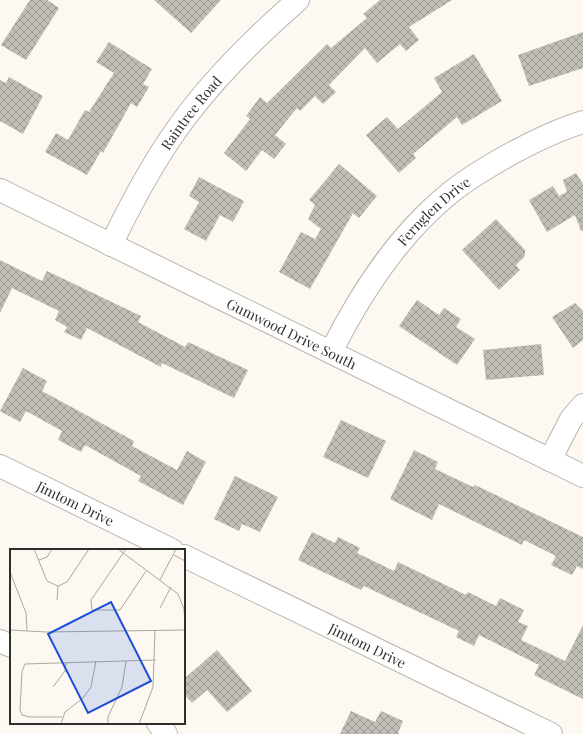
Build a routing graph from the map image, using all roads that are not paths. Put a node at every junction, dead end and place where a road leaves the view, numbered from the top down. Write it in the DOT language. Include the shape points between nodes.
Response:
graph roads {
  1 [pos="298,0"];
  2 [pos="583,122"];
  3 [pos="0,190"];
  4 [pos="111,245"];
  5 [pos="331,352"];
  6 [pos="583,405"];
  7 [pos="550,460"];
  8 [pos="0,466"];
  9 [pos="583,476"];
  10 [pos="170,549"];
  11 [pos="185,556"];
  12 [pos="0,641"];
  13 [pos="10,646"];
  14 [pos="159,724"];
  15 [pos="166,734"];
  16 [pos="551,734"];
  1 -- 4 [label="street, Raintree Road" via="234,60 187,115 134,198"];
  2 -- 5 [label="street, Fernglen Drive" via="514,151 450,192 396,247 350,315"];
  3 -- 4 [label="street, Gumwood Drive South"];
  4 -- 5 [label="street, Gumwood Drive South"];
  5 -- 7 [label="street, Gumwood Drive South"];
  6 -- 7 [label="street" via="571,419"];
  7 -- 9 [label="street, Gumwood Drive South"];
  8 -- 10 [label="street, Jimtom Drive"];
  11 -- 16 [label="street, Jimtom Drive"];
  12 -- 13 [label="street"];
  14 -- 15 [label="street"];
}
